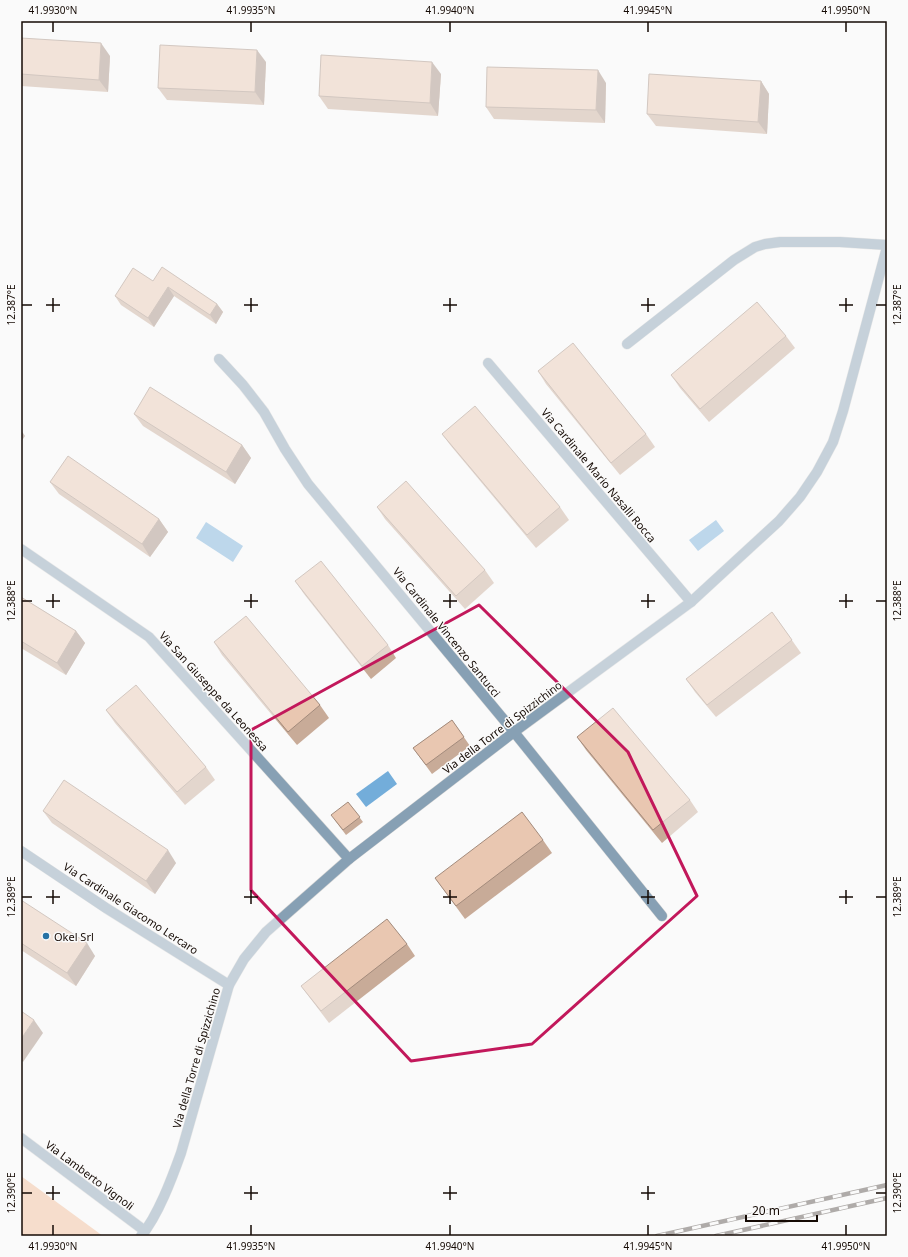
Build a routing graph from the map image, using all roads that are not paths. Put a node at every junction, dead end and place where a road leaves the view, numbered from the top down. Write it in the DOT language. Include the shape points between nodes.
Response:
graph roads {
  1 [pos="887,246"];
  2 [pos="627,344"];
  3 [pos="219,359"];
  4 [pos="488,363"];
  5 [pos="21,549"];
  6 [pos="691,602"];
  7 [pos="514,732"];
  8 [pos="21,851"];
  9 [pos="349,859"];
  10 [pos="662,916"];
  11 [pos="229,985"];
  12 [pos="21,1138"];
  13 [pos="143,1234"];
  1 -- 2 [label="street" via="840,242 780,242 755,247 734,260"];
  1 -- 6 [label="street, Via della Torre di Spizzichino" via="844,411 833,442 817,472 779,521"];
  3 -- 7 [label="street, Via Cardinale Vincenzo Santucci" via="264,412 308,484"];
  4 -- 6 [label="street, Via Cardinale Mario Nasalli Rocca"];
  5 -- 9 [label="street, Via San Giuseppe da Leonessa" via="149,637"];
  6 -- 7 [label="street, Via della Torre di Spizzichino"];
  7 -- 9 [label="street, Via della Torre di Spizzichino"];
  7 -- 10 [label="street, Via Cardinale Vincenzo Santucci"];
  8 -- 11 [label="street, Via Cardinale Giacomo Lercaro"];
  9 -- 11 [label="street, Via della Torre di Spizzichino" via="266,932 244,959"];
  11 -- 13 [label="street, Via della Torre di Spizzichino" via="181,1153 172,1178"];
  12 -- 13 [label="street, Via Lamberto Vignoli"];
}
